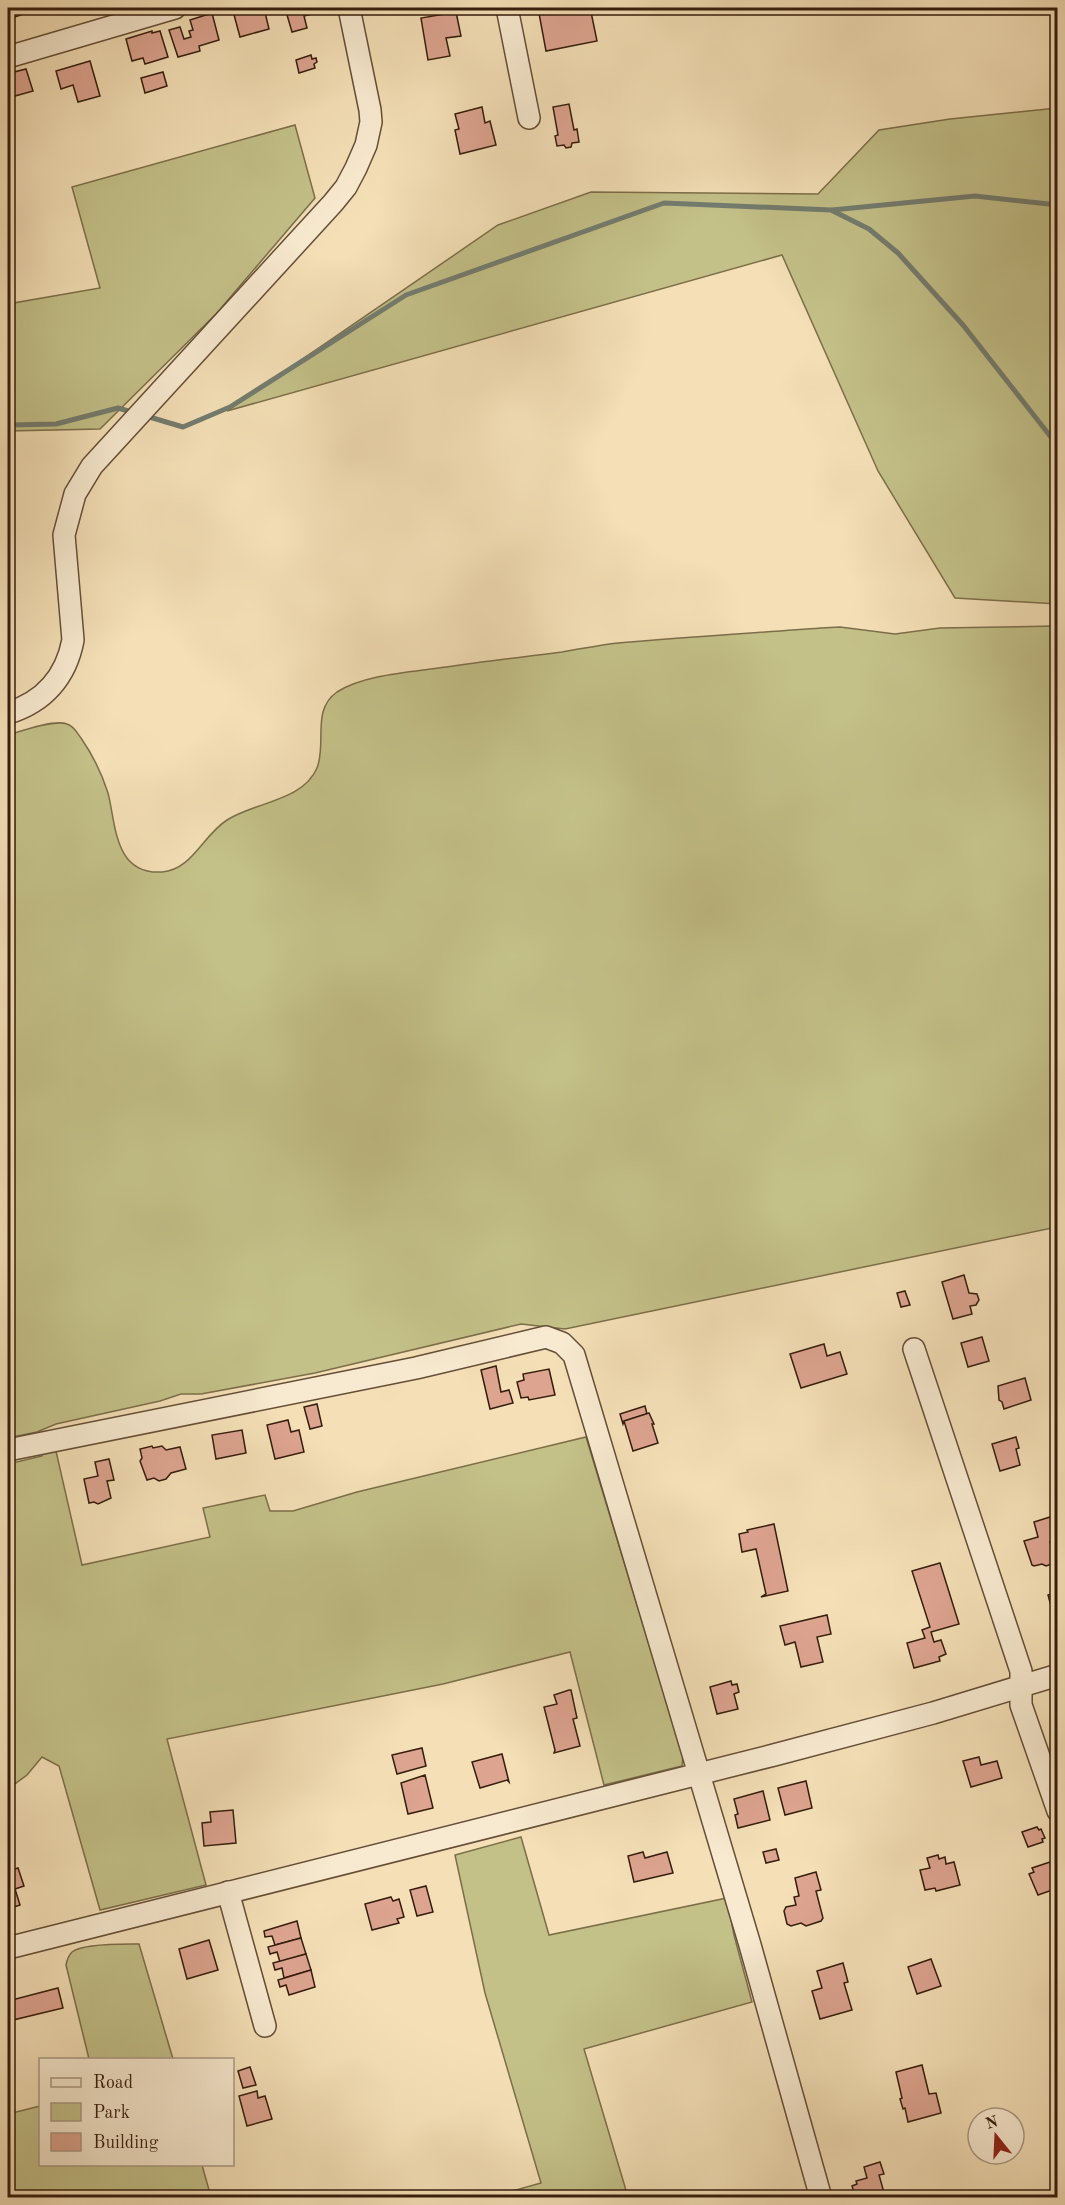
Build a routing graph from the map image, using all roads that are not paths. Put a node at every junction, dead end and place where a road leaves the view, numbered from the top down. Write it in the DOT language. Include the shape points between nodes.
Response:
graph roads {
  1 [pos="175,8"];
  2 [pos="349,8"];
  3 [pos="507,8"];
  4 [pos="8,57"];
  5 [pos="529,118"];
  6 [pos="8,713"];
  7 [pos="914,1349"];
  8 [pos="8,1450"];
  9 [pos="1058,1675"];
  10 [pos="1022,1685"];
  11 [pos="698,1774"];
  12 [pos="1058,1811"];
  13 [pos="228,1892"];
  14 [pos="8,1948"];
  15 [pos="265,2026"];
  16 [pos="821,2198"];
  1 -- 4 [label="street"];
  2 -- 6 [label="street" via="371,122 356,168 333,203 83,480 64,534 73,640 67,663 42,697"];
  3 -- 5 [label="street"];
  7 -- 10 [label="street" via="1021,1671"];
  8 -- 11 [label="street" via="416,1368 546,1336 562,1343 574,1355"];
  9 -- 10 [label="street"];
  10 -- 11 [label="street" via="933,1713"];
  10 -- 12 [label="street" via="1021,1705"];
  11 -- 13 [label="street"];
  11 -- 16 [label="street"];
  13 -- 14 [label="street"];
  13 -- 15 [label="street"];
}
